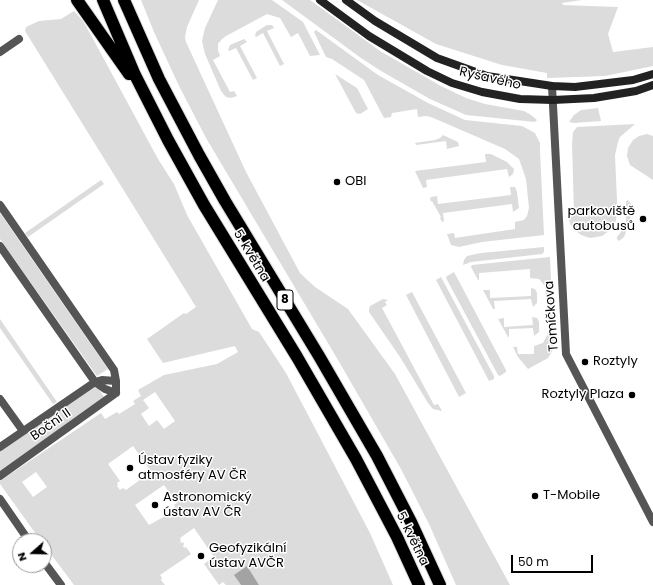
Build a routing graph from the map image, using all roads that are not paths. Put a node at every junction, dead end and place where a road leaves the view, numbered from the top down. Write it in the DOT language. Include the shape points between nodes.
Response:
graph roads {
  1 [pos="77,0"];
  2 [pos="104,0"];
  3 [pos="124,0"];
  4 [pos="320,0"];
  5 [pos="346,0"];
  6 [pos="19,39"];
  7 [pos="0,52"];
  8 [pos="653,74"];
  9 [pos="653,85"];
  10 [pos="552,86"];
  11 [pos="147,100"];
  12 [pos="553,100"];
  13 [pos="0,206"];
  14 [pos="0,246"];
  15 [pos="116,381"];
  16 [pos="95,382"];
  17 [pos="116,393"];
  18 [pos="0,399"];
  19 [pos="22,431"];
  20 [pos="0,447"];
  21 [pos="0,476"];
  22 [pos="0,499"];
  23 [pos="653,522"];
  24 [pos="23,533"];
  25 [pos="52,573"];
  26 [pos="61,585"];
  27 [pos="419,585"];
  28 [pos="440,585"];
  1 -- 11 [label="highway"];
  2 -- 11 [label="highway, 5. května / 8"];
  3 -- 28 [label="highway, 5. května / 8" via="159,78 199,155 376,456 411,522"];
  4 -- 12 [label="main road, Ryšavého" via="369,36 452,83 507,97"];
  5 -- 10 [label="main road, Ryšavého" via="375,21 437,58 487,76"];
  6 -- 7 [label="street"];
  8 -- 10 [label="main road, Ryšavého" via="633,80 595,85"];
  9 -- 12 [label="main road, Ryšavého" via="636,91 594,98"];
  10 -- 12 [label="street, Tomíčkova"];
  11 -- 27 [label="highway, 5. května / 8" via="204,205 301,363 356,459"];
  12 -- 23 [label="street, Tomíčkova" via="566,354"];
  13 -- 15 [label="street" via="114,370"];
  14 -- 16 [label="street"];
  15 -- 16 [label="street"];
  15 -- 17 [label="street"];
  16 -- 17 [label="street"];
  16 -- 19 [label="street, Boční II"];
  17 -- 21 [label="street, Boční II"];
  18 -- 19 [label="street"];
  19 -- 20 [label="street, Boční II"];
  22 -- 24 [label="street"];
  25 -- 26 [label="street"];
}
